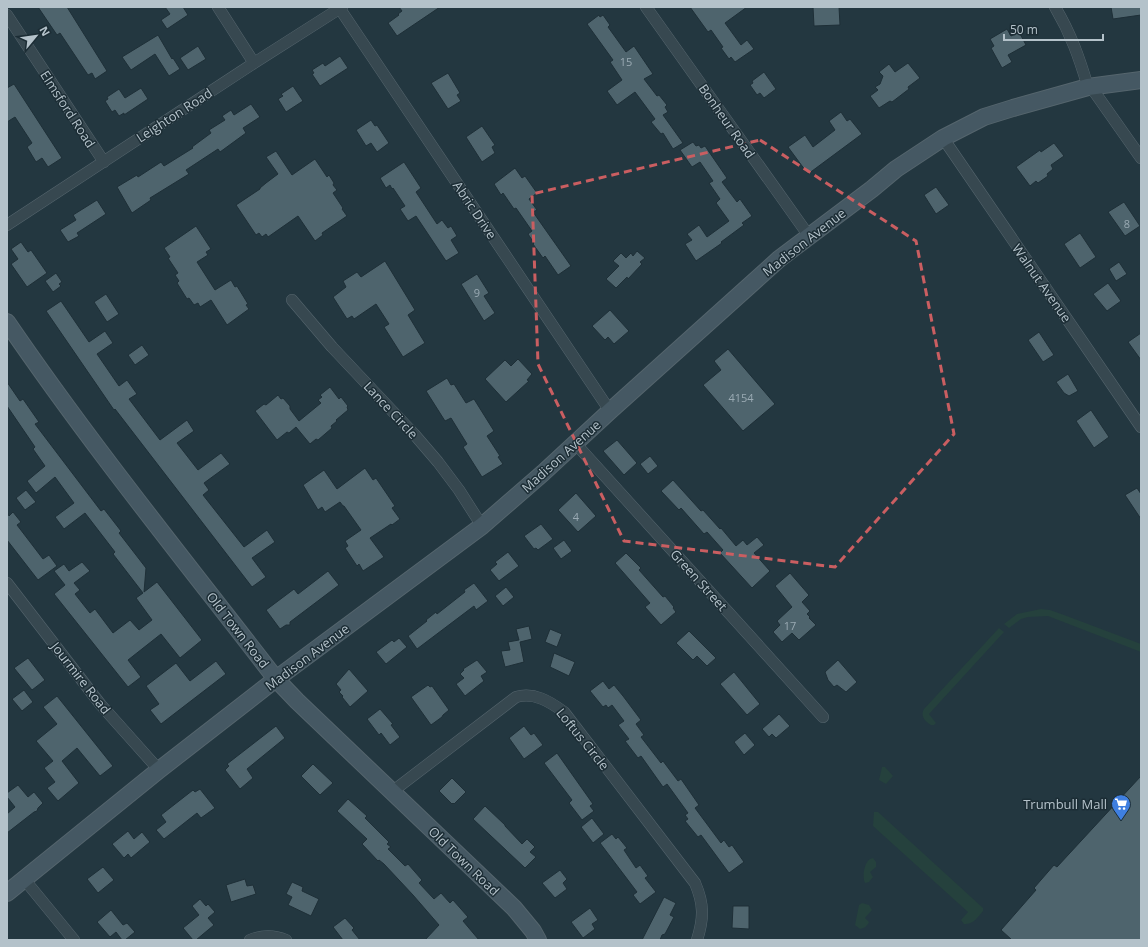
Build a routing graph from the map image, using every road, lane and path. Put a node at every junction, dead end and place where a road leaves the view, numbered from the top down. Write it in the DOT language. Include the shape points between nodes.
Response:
graph roads {
  1 [pos="218,7"];
  2 [pos="646,7"];
  3 [pos="1055,7"];
  4 [pos="341,8"];
  5 [pos="7,15"];
  6 [pos="254,63"];
  7 [pos="1141,80"];
  8 [pos="1089,87"];
  9 [pos="943,138"];
  10 [pos="1141,158"];
  11 [pos="104,162"];
  12 [pos="7,225"];
  13 [pos="809,236"];
  14 [pos="292,300"];
  15 [pos="7,322"];
  16 [pos="610,411"];
  17 [pos="1141,427"];
  18 [pos="575,443"];
  19 [pos="482,526"];
  20 [pos="7,583"];
  21 [pos="276,679"];
  22 [pos="823,717"];
  23 [pos="159,770"];
  24 [pos="392,791"];
  25 [pos="24,879"];
  26 [pos="7,893"];
  27 [pos="74,940"];
  28 [pos="250,940"];
  29 [pos="286,940"];
  30 [pos="538,940"];
  31 [pos="697,940"];
  1 -- 6 [label="street"];
  2 -- 13 [label="street, Bonheur Road"];
  3 -- 8 [label="street" via="1076,47"];
  4 -- 6 [label="street, Leighton Road"];
  4 -- 16 [label="street, Abric Drive"];
  5 -- 11 [label="street, Elmsford Road"];
  6 -- 11 [label="street, Leighton Road"];
  7 -- 8 [label="main road, Madison Avenue"];
  8 -- 9 [label="main road, Madison Avenue" via="984,117"];
  8 -- 10 [label="street"];
  9 -- 13 [label="main road, Madison Avenue" via="896,169"];
  9 -- 17 [label="street, Walnut Avenue"];
  11 -- 12 [label="street, Leighton Road"];
  13 -- 16 [label="main road, Madison Avenue"];
  14 -- 19 [label="street, Lance Circle" via="335,351 438,462"];
  15 -- 21 [label="main road, Old Town Road" via="119,476"];
  16 -- 18 [label="main road, Madison Avenue"];
  18 -- 19 [label="main road, Madison Avenue"];
  18 -- 22 [label="street, Green Street"];
  19 -- 21 [label="main road, Madison Avenue"];
  20 -- 23 [label="street, Jourmire Road" via="101,705"];
  21 -- 23 [label="main road, Madison Avenue"];
  21 -- 24 [label="main road, Old Town Road"];
  23 -- 25 [label="main road, Madison Avenue"];
  24 -- 30 [label="main road, Old Town Road" via="514,908"];
  24 -- 31 [label="street, Loftus Circle" via="516,697 523,695 544,699 564,712 695,883 701,897 703,913"];
  25 -- 26 [label="main road, Madison Avenue"];
  25 -- 27 [label="street"];
  28 -- 29 [label="street" via="259,936 273,936"];
}
